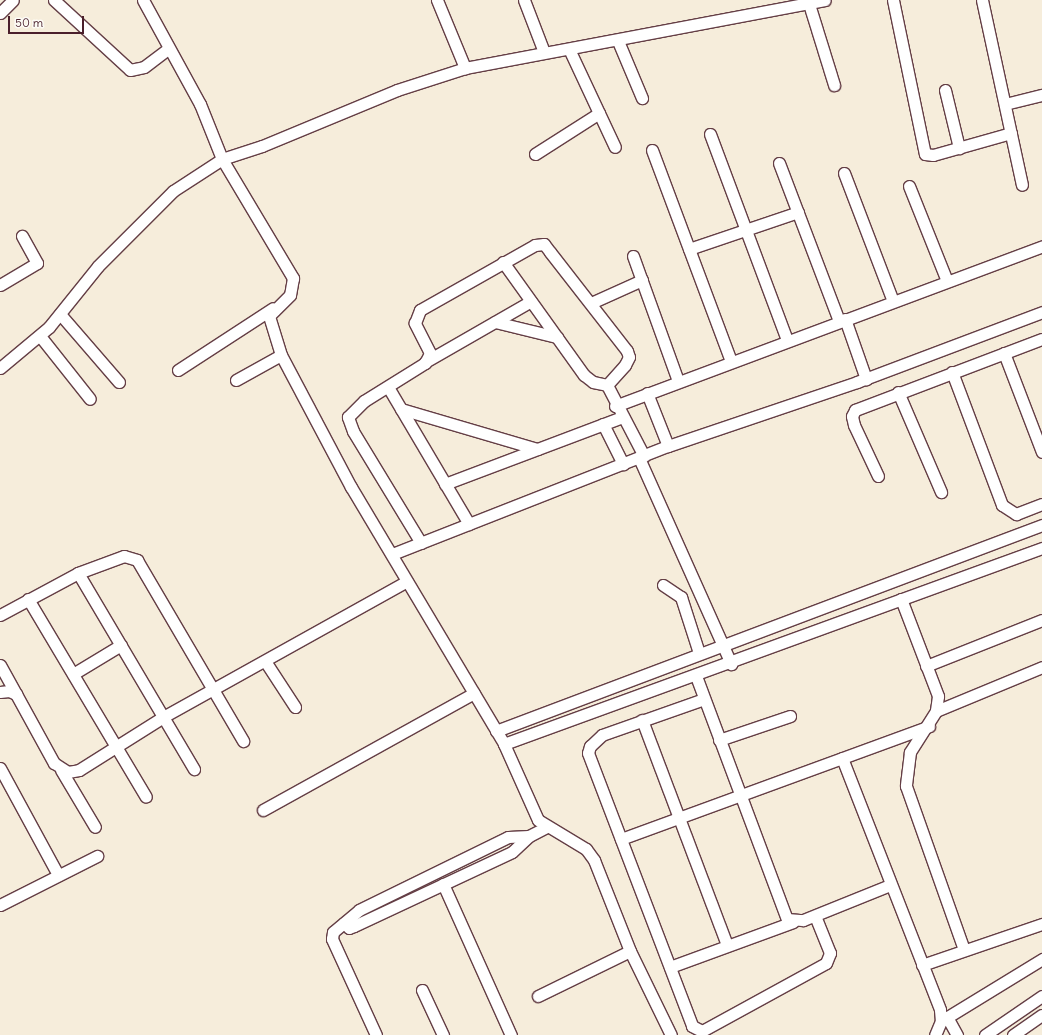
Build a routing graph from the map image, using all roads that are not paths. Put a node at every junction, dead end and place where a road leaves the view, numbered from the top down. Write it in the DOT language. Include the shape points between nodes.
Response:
graph roads {
  1 [pos="13,0"];
  2 [pos="54,0"];
  3 [pos="142,0"];
  4 [pos="436,0"];
  5 [pos="524,0"];
  6 [pos="826,0"];
  7 [pos="893,0"];
  8 [pos="982,0"];
  9 [pos="809,4"];
  10 [pos="0,13"];
  11 [pos="618,41"];
  12 [pos="168,49"];
  13 [pos="569,49"];
  14 [pos="544,52"];
  15 [pos="465,68"];
  16 [pos="834,85"];
  17 [pos="945,90"];
  18 [pos="1042,95"];
  19 [pos="642,98"];
  20 [pos="1005,104"];
  21 [pos="599,113"];
  22 [pos="1011,133"];
  23 [pos="710,134"];
  24 [pos="615,147"];
  25 [pos="959,148"];
  26 [pos="652,150"];
  27 [pos="535,154"];
  28 [pos="222,159"];
  29 [pos="779,163"];
  30 [pos="844,173"];
  31 [pos="1022,185"];
  32 [pos="909,186"];
  33 [pos="798,212"];
  34 [pos="745,230"];
  35 [pos="22,236"];
  36 [pos="1042,246"];
  37 [pos="689,249"];
  38 [pos="633,256"];
  39 [pos="503,262"];
  40 [pos="642,280"];
  41 [pos="947,281"];
  42 [pos="0,285"];
  43 [pos="530,301"];
  44 [pos="893,301"];
  45 [pos="591,304"];
  46 [pos="275,307"];
  47 [pos="1042,312"];
  48 [pos="60,314"];
  49 [pos="842,320"];
  50 [pos="495,322"];
  51 [pos="40,336"];
  52 [pos="557,337"];
  53 [pos="787,340"];
  54 [pos="1042,340"];
  55 [pos="1004,353"];
  56 [pos="281,356"];
  57 [pos="731,361"];
  58 [pos="425,363"];
  59 [pos="0,366"];
  60 [pos="178,370"];
  61 [pos="952,372"];
  62 [pos="866,379"];
  63 [pos="236,380"];
  64 [pos="678,381"];
  65 [pos="119,382"];
  66 [pos="607,385"];
  67 [pos="388,387"];
  68 [pos="898,392"];
  69 [pos="647,393"];
  70 [pos="90,399"];
  71 [pos="615,406"];
  72 [pos="401,410"];
  73 [pos="622,417"];
  74 [pos="603,424"];
  75 [pos="668,446"];
  76 [pos="537,449"];
  77 [pos="1042,452"];
  78 [pos="641,457"];
  79 [pos="623,464"];
  80 [pos="878,476"];
  81 [pos="445,484"];
  82 [pos="941,492"];
  83 [pos="1042,504"];
  84 [pos="469,524"];
  85 [pos="1042,525"];
  86 [pos="421,543"];
  87 [pos="1042,548"];
  88 [pos="392,554"];
  89 [pos="78,573"];
  90 [pos="407,580"];
  91 [pos="663,586"];
  92 [pos="28,599"];
  93 [pos="901,600"];
  94 [pos="0,616"];
  95 [pos="1042,620"];
  96 [pos="121,645"];
  97 [pos="724,645"];
  98 [pos="699,653"];
  99 [pos="264,660"];
  100 [pos="731,664"];
  101 [pos="0,665"];
  102 [pos="926,666"];
  103 [pos="1042,667"];
  104 [pos="72,674"];
  105 [pos="696,676"];
  106 [pos="214,689"];
  107 [pos="0,692"];
  108 [pos="474,693"];
  109 [pos="16,694"];
  110 [pos="704,698"];
  111 [pos="295,707"];
  112 [pos="936,711"];
  113 [pos="790,716"];
  114 [pos="163,717"];
  115 [pos="642,720"];
  116 [pos="929,726"];
  117 [pos="496,731"];
  118 [pos="719,740"];
  119 [pos="244,741"];
  120 [pos="504,744"];
  121 [pos="115,745"];
  122 [pos="842,758"];
  123 [pos="0,768"];
  124 [pos="194,769"];
  125 [pos="61,770"];
  126 [pos="740,796"];
  127 [pos="146,797"];
  128 [pos="263,810"];
  129 [pos="680,818"];
  130 [pos="95,827"];
  131 [pos="547,828"];
  132 [pos="529,836"];
  133 [pos="621,839"];
  134 [pos="98,856"];
  135 [pos="58,875"];
  136 [pos="443,884"];
  137 [pos="890,885"];
  138 [pos="2,900"];
  139 [pos="815,916"];
  140 [pos="793,922"];
  141 [pos="344,923"];
  142 [pos="1042,924"];
  143 [pos="727,945"];
  144 [pos="964,950"];
  145 [pos="630,952"];
  146 [pos="1042,959"];
  147 [pos="922,965"];
  148 [pos="670,967"];
  149 [pos="422,990"];
  150 [pos="538,996"];
  151 [pos="1042,996"];
  152 [pos="1042,1015"];
  153 [pos="944,1019"];
  154 [pos="376,1035"];
  155 [pos="443,1035"];
  156 [pos="511,1035"];
  157 [pos="671,1035"];
  158 [pos="935,1035"];
  159 [pos="957,1035"];
  160 [pos="985,1035"];
  161 [pos="1012,1035"];
  1 -- 10 [label="street"];
  2 -- 12 [label="street" via="130,70 144,67"];
  3 -- 12 [label="street"];
  4 -- 15 [label="street"];
  5 -- 14 [label="street"];
  6 -- 9 [label="street"];
  7 -- 25 [label="street" via="925,154 933,155"];
  8 -- 20 [label="street"];
  9 -- 11 [label="street"];
  9 -- 16 [label="street"];
  11 -- 13 [label="street"];
  11 -- 19 [label="street"];
  12 -- 28 [label="street" via="200,104"];
  13 -- 14 [label="street"];
  13 -- 21 [label="street"];
  14 -- 15 [label="street"];
  15 -- 28 [label="street" via="397,90 262,146"];
  17 -- 25 [label="street"];
  18 -- 20 [label="street"];
  20 -- 22 [label="street"];
  21 -- 24 [label="street"];
  21 -- 27 [label="street"];
  22 -- 25 [label="street"];
  22 -- 31 [label="street"];
  23 -- 34 [label="street"];
  26 -- 37 [label="street"];
  28 -- 46 [label="street" via="294,278 290,295"];
  28 -- 48 [label="street" via="173,191 98,266"];
  29 -- 33 [label="street"];
  30 -- 44 [label="street"];
  32 -- 41 [label="street"];
  33 -- 34 [label="street"];
  33 -- 49 [label="street"];
  34 -- 37 [label="street"];
  34 -- 53 [label="street"];
  35 -- 42 [label="street" via="37,263"];
  36 -- 41 [label="street"];
  37 -- 57 [label="street"];
  38 -- 40 [label="street"];
  39 -- 43 [label="street"];
  39 -- 45 [label="street" via="535,245 544,244"];
  39 -- 58 [label="street" via="420,310 415,323 430,353"];
  40 -- 45 [label="street"];
  40 -- 64 [label="street"];
  41 -- 44 [label="street"];
  43 -- 50 [label="street"];
  43 -- 52 [label="street"];
  44 -- 49 [label="street"];
  45 -- 66 [label="street" via="629,357"];
  46 -- 56 [label="street" via="268,316 269,325"];
  46 -- 60 [label="street"];
  47 -- 62 [label="street"];
  48 -- 51 [label="street"];
  48 -- 65 [label="street"];
  49 -- 53 [label="street"];
  49 -- 62 [label="street"];
  50 -- 52 [label="street"];
  50 -- 58 [label="street"];
  51 -- 59 [label="street"];
  51 -- 70 [label="street"];
  52 -- 66 [label="street" via="588,379"];
  53 -- 57 [label="street"];
  54 -- 55 [label="street"];
  55 -- 61 [label="street"];
  55 -- 77 [label="street"];
  56 -- 63 [label="street"];
  56 -- 88 [label="street" via="351,487"];
  57 -- 64 [label="street"];
  58 -- 67 [label="street"];
  61 -- 68 [label="street"];
  61 -- 83 [label="street" via="1002,504 1016,514"];
  62 -- 75 [label="street"];
  64 -- 69 [label="street"];
  66 -- 71 [label="street"];
  67 -- 72 [label="street"];
  67 -- 86 [label="street" via="353,409 349,424"];
  68 -- 80 [label="street" via="863,404 852,416"];
  68 -- 82 [label="street"];
  69 -- 71 [label="street"];
  69 -- 75 [label="street"];
  71 -- 73 [label="street"];
  72 -- 76 [label="street"];
  72 -- 81 [label="street"];
  73 -- 74 [label="street"];
  73 -- 78 [label="street"];
  74 -- 76 [label="street"];
  74 -- 79 [label="street"];
  75 -- 78 [label="street"];
  76 -- 81 [label="street"];
  78 -- 79 [label="street"];
  78 -- 97 [label="street"];
  79 -- 84 [label="street"];
  81 -- 84 [label="street"];
  84 -- 86 [label="street"];
  85 -- 97 [label="street"];
  86 -- 88 [label="street"];
  87 -- 93 [label="street"];
  88 -- 90 [label="street"];
  89 -- 92 [label="street"];
  89 -- 96 [label="street"];
  89 -- 106 [label="street" via="124,556 137,560"];
  90 -- 99 [label="street"];
  90 -- 108 [label="street"];
  91 -- 98 [label="street" via="681,597"];
  92 -- 94 [label="street"];
  92 -- 104 [label="street"];
  93 -- 100 [label="street"];
  93 -- 102 [label="street"];
  95 -- 102 [label="street"];
  96 -- 104 [label="street"];
  96 -- 114 [label="street"];
  97 -- 98 [label="street"];
  97 -- 100 [label="street"];
  98 -- 117 [label="street"];
  99 -- 106 [label="street"];
  99 -- 111 [label="street"];
  100 -- 105 [label="street"];
  101 -- 109 [label="street"];
  102 -- 112 [label="street" via="938,696"];
  103 -- 112 [label="street"];
  104 -- 121 [label="street"];
  105 -- 110 [label="street"];
  105 -- 120 [label="street"];
  106 -- 114 [label="street"];
  106 -- 119 [label="street"];
  107 -- 109 [label="street" via="9,690"];
  108 -- 117 [label="street"];
  108 -- 128 [label="street"];
  109 -- 125 [label="street"];
  110 -- 115 [label="street"];
  110 -- 118 [label="street"];
  112 -- 116 [label="street"];
  113 -- 118 [label="street"];
  114 -- 121 [label="street"];
  114 -- 124 [label="street"];
  115 -- 129 [label="street"];
  115 -- 133 [label="street" via="602,735 590,746 588,753"];
  116 -- 122 [label="street"];
  116 -- 144 [label="street" via="910,752 906,786"];
  117 -- 120 [label="street"];
  118 -- 126 [label="street"];
  120 -- 131 [label="street" via="533,811"];
  121 -- 125 [label="street" via="79,770"];
  121 -- 127 [label="street"];
  122 -- 126 [label="street"];
  122 -- 137 [label="street"];
  123 -- 135 [label="street"];
  125 -- 130 [label="street"];
  126 -- 129 [label="street"];
  126 -- 140 [label="street" via="782,912"];
  129 -- 133 [label="street"];
  129 -- 143 [label="street"];
  131 -- 132 [label="street"];
  131 -- 145 [label="street" via="586,849"];
  132 -- 136 [label="street" via="512,852"];
  132 -- 141 [label="street" via="508,837 359,910"];
  133 -- 148 [label="street"];
  134 -- 135 [label="street"];
  135 -- 138 [label="street"];
  136 -- 141 [label="street" via="349,928"];
  136 -- 156 [label="street"];
  137 -- 139 [label="street"];
  137 -- 147 [label="street"];
  139 -- 140 [label="street"];
  139 -- 148 [label="street" via="830,953 826,963 702,1031 692,1026"];
  140 -- 143 [label="street"];
  141 -- 154 [label="street" via="333,932 332,939"];
  142 -- 144 [label="street"];
  143 -- 148 [label="street"];
  144 -- 147 [label="street"];
  145 -- 150 [label="street"];
  145 -- 157 [label="street"];
  146 -- 153 [label="street"];
  147 -- 153 [label="street"];
  149 -- 155 [label="street"];
  151 -- 160 [label="street"];
  152 -- 161 [label="street"];
  153 -- 158 [label="street"];
  153 -- 159 [label="street"];
}
